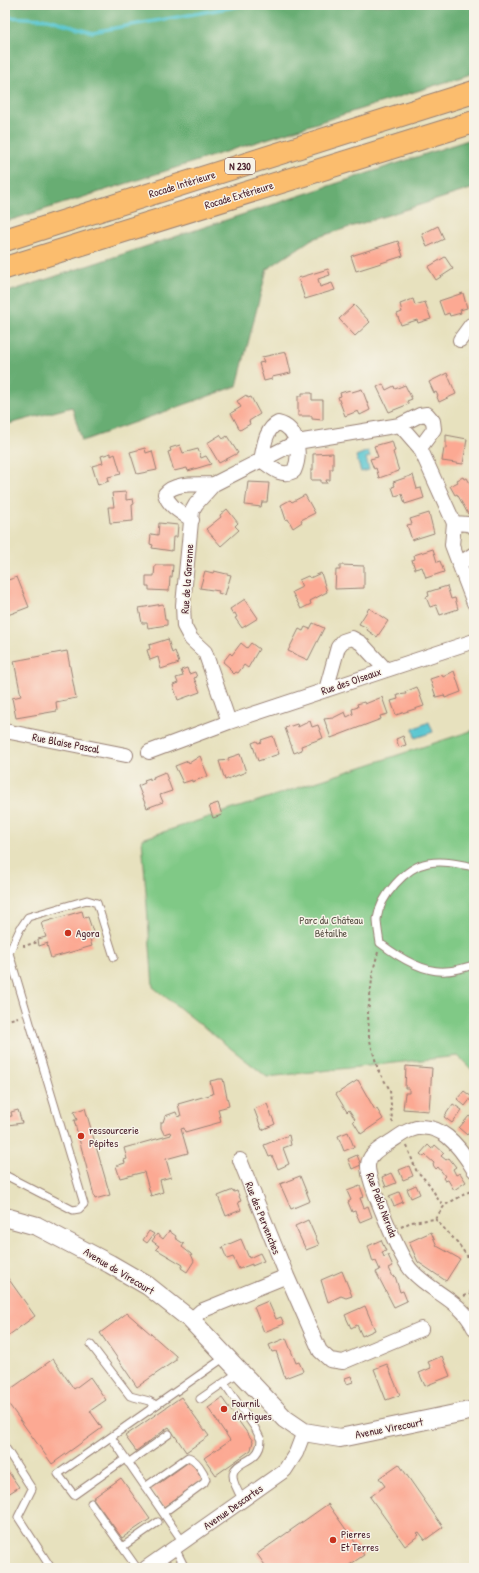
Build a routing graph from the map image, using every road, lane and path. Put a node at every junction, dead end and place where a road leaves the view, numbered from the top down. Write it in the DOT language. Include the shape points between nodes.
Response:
graph roads {
  1 [pos="474,92"];
  2 [pos="474,122"];
  3 [pos="5,240"];
  4 [pos="5,268"];
  5 [pos="474,324"];
  6 [pos="460,340"];
  7 [pos="400,424"];
  8 [pos="297,442"];
  9 [pos="420,448"];
  10 [pos="260,460"];
  11 [pos="214,484"];
  12 [pos="192,520"];
  13 [pos="454,523"];
  14 [pos="474,527"];
  15 [pos="474,554"];
  16 [pos="460,564"];
  17 [pos="474,603"];
  18 [pos="473,643"];
  19 [pos="386,670"];
  20 [pos="326,690"];
  21 [pos="229,722"];
  22 [pos="5,731"];
  23 [pos="149,752"];
  24 [pos="126,755"];
  25 [pos="474,867"];
  26 [pos="380,943"];
  27 [pos="7,953"];
  28 [pos="114,957"];
  29 [pos="474,964"];
  30 [pos="27,1014"];
  31 [pos="5,1021"];
  32 [pos="402,1135"];
  33 [pos="240,1160"];
  34 [pos="474,1170"];
  35 [pos="5,1175"];
  36 [pos="474,1190"];
  37 [pos="445,1205"];
  38 [pos="5,1217"];
  39 [pos="435,1219"];
  40 [pos="392,1232"];
  41 [pos="474,1256"];
  42 [pos="287,1276"];
  43 [pos="474,1283"];
  44 [pos="470,1293"];
  45 [pos="191,1320"];
  46 [pos="474,1328"];
  47 [pos="421,1329"];
  48 [pos="91,1345"];
  49 [pos="225,1357"];
  50 [pos="239,1372"];
  51 [pos="224,1383"];
  52 [pos="200,1399"];
  53 [pos="156,1405"];
  54 [pos="474,1410"];
  55 [pos="304,1432"];
  56 [pos="169,1434"];
  57 [pos="111,1437"];
  58 [pos="5,1447"];
  59 [pos="127,1461"];
  60 [pos="145,1487"];
  61 [pos="243,1500"];
  62 [pos="91,1503"];
  63 [pos="163,1513"];
  64 [pos="158,1522"];
  65 [pos="179,1545"];
  66 [pos="122,1547"];
  67 [pos="51,1568"];
  68 [pos="137,1568"];
  69 [pos="146,1568"];
  70 [pos="185,1568"];
  1 -- 3 [label="highway, Rocade Intérieure / N 230"];
  2 -- 4 [label="highway, Rocade Extérieure / N 230"];
  5 -- 6 [label="street"];
  7 -- 8 [label="street, Rue de la Garenne"];
  7 -- 9 [label="street"];
  7 -- 9 [label="street, Rue de la Garenne" via="420,414 427,414 433,421 434,429"];
  8 -- 10 [label="street, Rue de la Garenne"];
  8 -- 10 [label="street" via="296,465 294,471 288,474 281,473"];
  8 -- 10 [label="street" via="291,431 278,423 268,432"];
  9 -- 13 [label="street"];
  10 -- 11 [label="street, Rue de la Garenne"];
  11 -- 12 [label="street, Rue de la Garenne" via="196,504"];
  11 -- 12 [label="street, Rue de la Garenne" via="177,486 165,494 172,507"];
  12 -- 21 [label="street, Rue de la Garenne" via="183,605 184,626 191,639 205,652"];
  13 -- 14 [label="street"];
  13 -- 16 [label="street" via="452,545"];
  15 -- 16 [label="street"];
  16 -- 17 [label="street"];
  18 -- 19 [label="street, Rue des OIseaux"];
  19 -- 20 [label="street, Rue des OIseaux"];
  19 -- 20 [label="street" via="361,643 352,638 343,641 338,647"];
  20 -- 21 [label="street, Rue des OIseaux"];
  21 -- 23 [label="street, Rue des OIseaux"];
  22 -- 24 [label="street, Rue Blaise Pascal"];
  25 -- 26 [label="lane" via="449,862 428,863 409,872 392,886 377,919"];
  26 -- 29 [label="lane" via="396,955 422,967 445,972"];
  26 -- 32 [label="path" via="373,971 368,1012 369,1037 378,1070 390,1090 392,1121"];
  27 -- 28 [label="lane" via="28,917 87,900 97,902"];
  27 -- 30 [label="lane"];
  30 -- 31 [label="path"];
  30 -- 35 [label="lane" via="84,1204 73,1210"];
  32 -- 34 [label="street, Rue Pablo Neruda" via="419,1128 442,1132 453,1140"];
  32 -- 37 [label="path" via="416,1170 430,1185 439,1201"];
  32 -- 40 [label="street, Rue Pablo Neruda" via="376,1151 368,1165 374,1188"];
  33 -- 42 [label="street, Rue des Pervenches"];
  36 -- 37 [label="path"];
  37 -- 39 [label="path"];
  38 -- 45 [label="street, Avenue de Virecourt" via="37,1226 110,1264 148,1286"];
  39 -- 40 [label="path" via="411,1222"];
  39 -- 41 [label="path" via="458,1242 467,1256"];
  40 -- 46 [label="street, Rue Pablo Neruda" via="412,1272 455,1302"];
  42 -- 45 [label="street" via="200,1311"];
  42 -- 47 [label="street, Rue des Pervenches" via="320,1351 330,1360 349,1360"];
  43 -- 44 [label="path"];
  45 -- 49 [label="street, Avenue de Virecourt"];
  48 -- 53 [label="lane" via="130,1396"];
  49 -- 50 [label="street, Avenue de Virecourt"];
  49 -- 53 [label="lane"];
  50 -- 51 [label="lane"];
  50 -- 55 [label="street, Avenue de Virecourt" via="285,1419"];
  51 -- 52 [label="lane"];
  51 -- 61 [label="lane" via="261,1440 257,1453 237,1467 233,1474 233,1482"];
  53 -- 57 [label="lane"];
  54 -- 55 [label="street, Avenue Virecourt" via="340,1438"];
  55 -- 61 [label="street, Avenue Descartes" via="296,1453 285,1470"];
  56 -- 59 [label="lane"];
  57 -- 59 [label="lane"];
  57 -- 59 [label="lane" via="58,1474 74,1495"];
  58 -- 67 [label="lane" via="32,1489 18,1517"];
  59 -- 60 [label="lane"];
  60 -- 63 [label="lane"];
  60 -- 63 [label="lane" via="188,1457 193,1459 205,1475 204,1483"];
  61 -- 65 [label="street, Avenue Descartes"];
  62 -- 66 [label="lane"];
  63 -- 65 [label="lane"];
  64 -- 66 [label="lane"];
  65 -- 69 [label="street, Avenue Descartes"];
  65 -- 70 [label="lane"];
  66 -- 68 [label="lane"];
}
